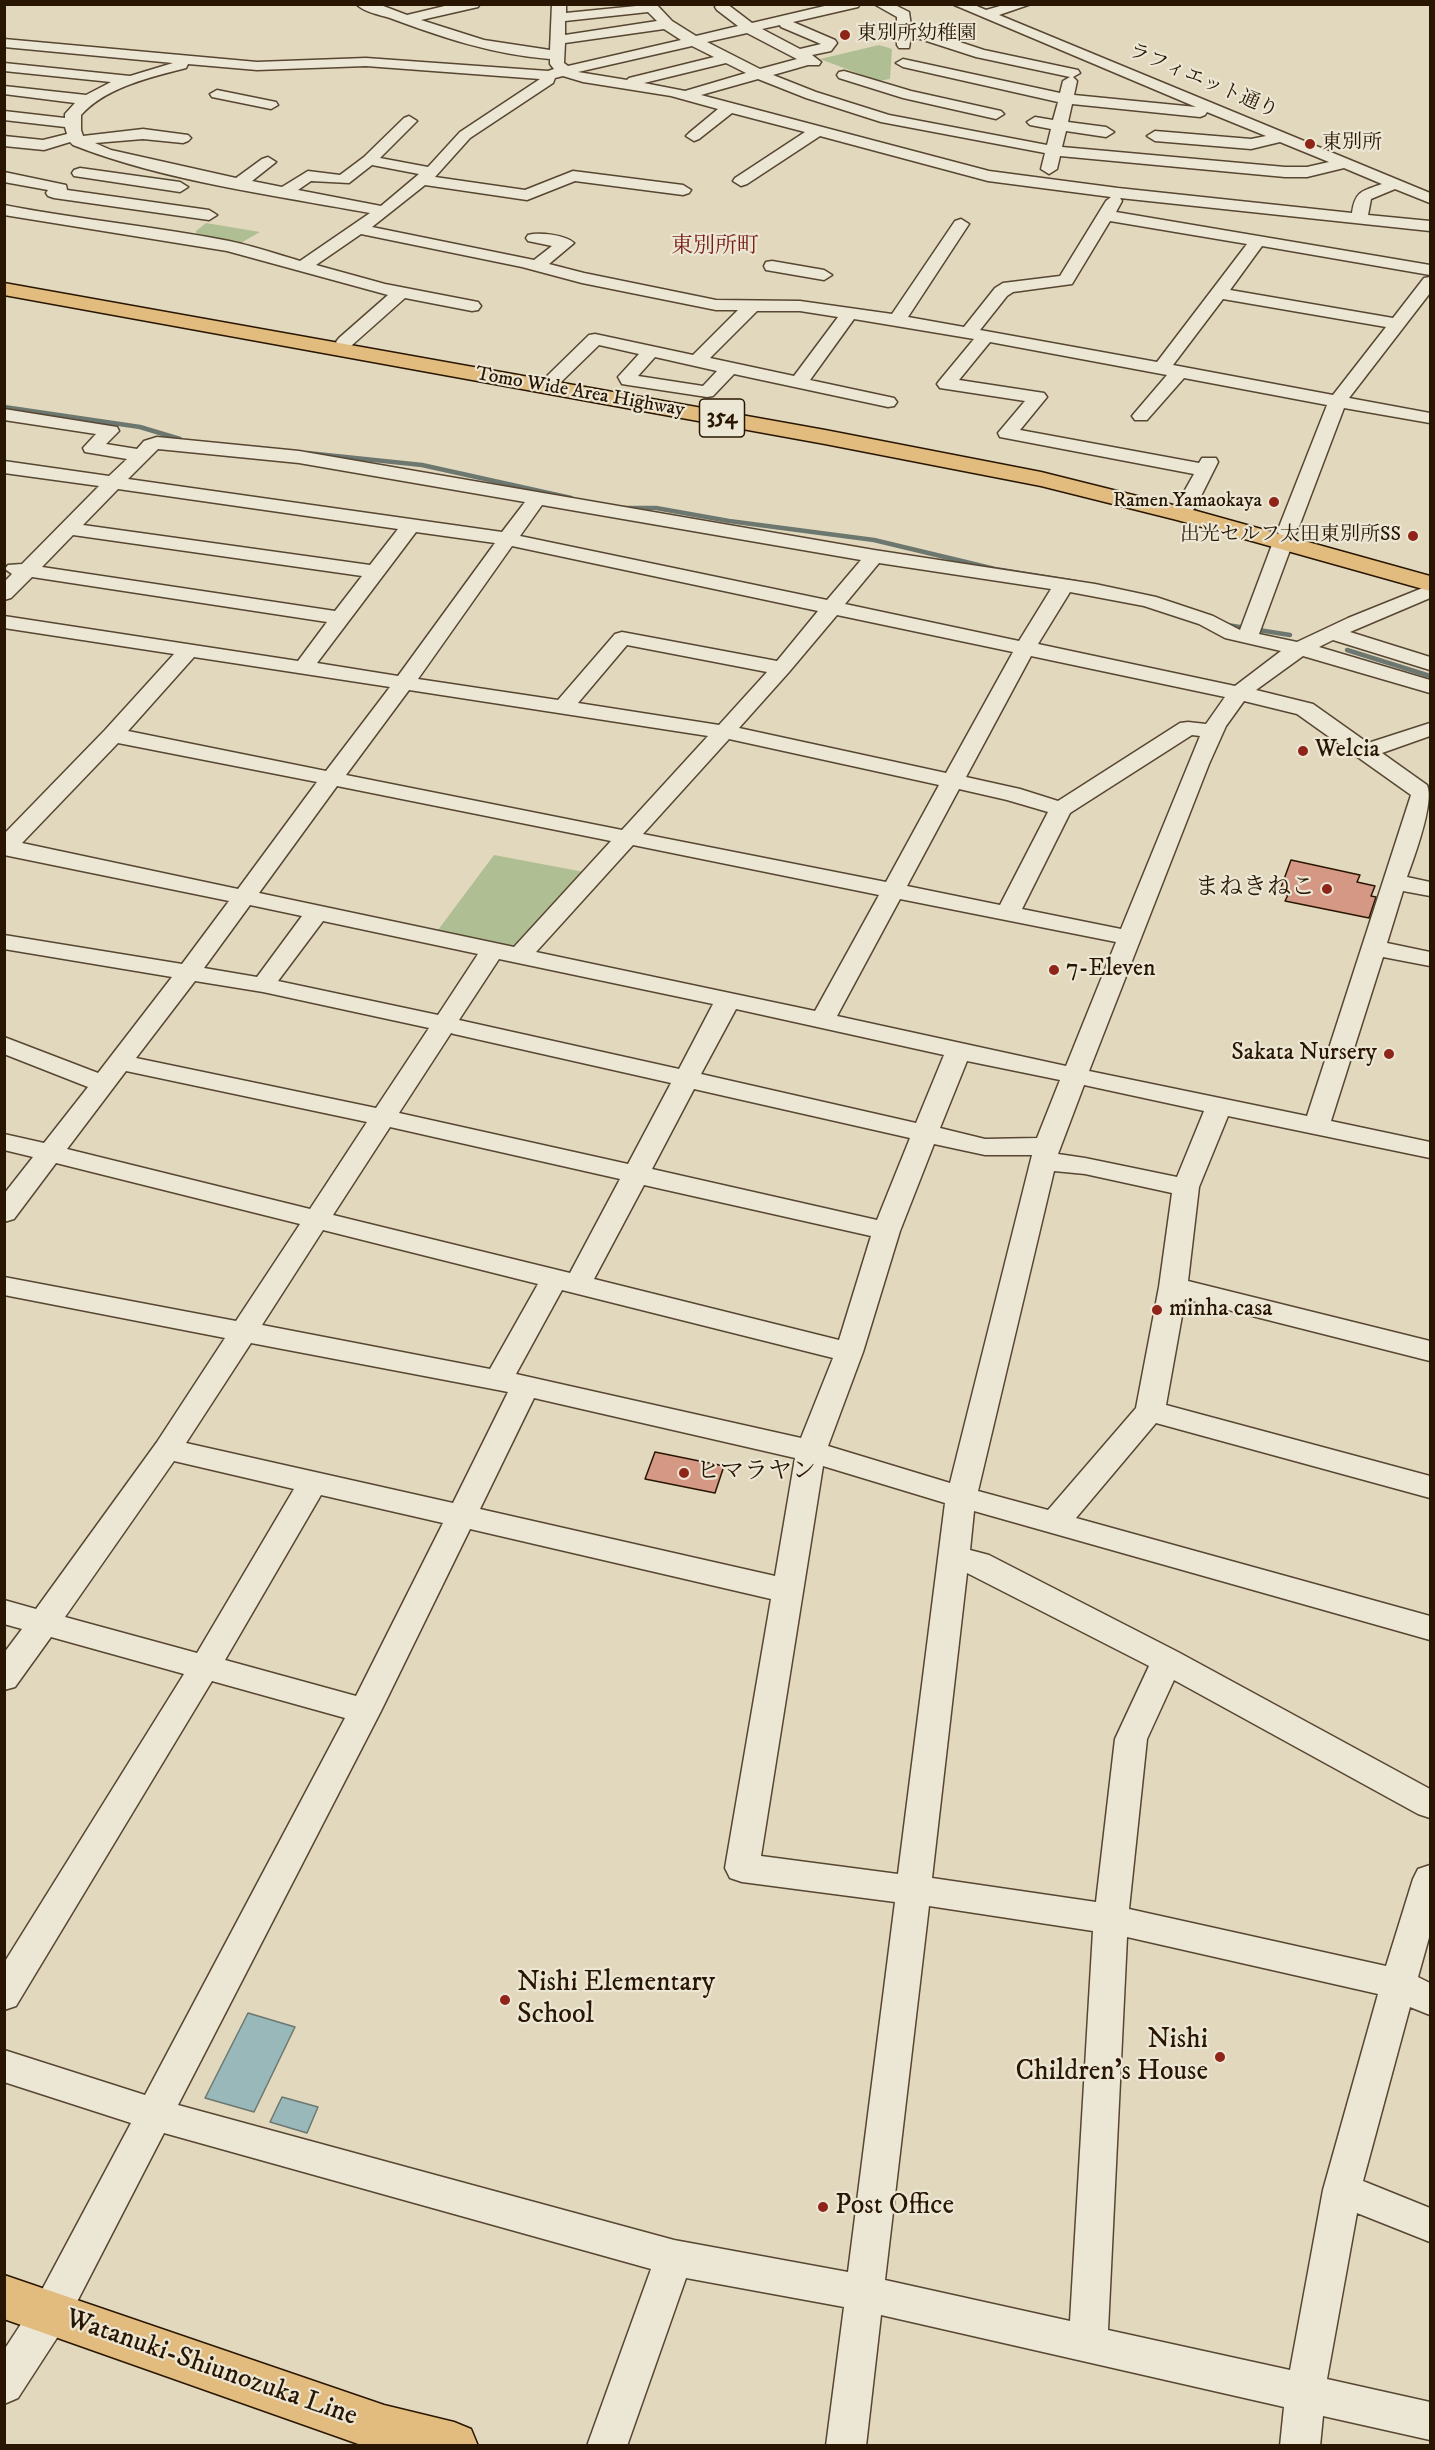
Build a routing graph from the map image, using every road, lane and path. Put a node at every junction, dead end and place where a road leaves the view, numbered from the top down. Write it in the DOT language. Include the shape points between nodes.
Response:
graph roads {
  1 [pos="363,4"];
  2 [pos="793,4"];
  3 [pos="853,4"];
  4 [pos="881,4"];
  5 [pos="959,4"];
  6 [pos="1024,4"];
  7 [pos="463,5"];
  8 [pos="649,6"];
  9 [pos="722,7"];
  10 [pos="559,11"];
  11 [pos="807,15"];
  12 [pos="984,15"];
  13 [pos="404,20"];
  14 [pos="668,24"];
  15 [pos="786,24"];
  16 [pos="749,28"];
  17 [pos="905,30"];
  18 [pos="696,42"];
  19 [pos="4,43"];
  20 [pos="557,48"];
  21 [pos="729,58"];
  22 [pos="807,59"];
  23 [pos="194,60"];
  24 [pos="903,63"];
  25 [pos="1103,63"];
  26 [pos="4,66"];
  27 [pos="566,72"];
  28 [pos="1073,73"];
  29 [pos="758,74"];
  30 [pos="548,75"];
  31 [pos="844,75"];
  32 [pos="131,80"];
  33 [pos="620,84"];
  34 [pos="4,90"];
  35 [pos="889,90"];
  36 [pos="217,94"];
  37 [pos="686,95"];
  38 [pos="811,95"];
  39 [pos="908,95"];
  40 [pos="1066,99"];
  41 [pos="91,100"];
  42 [pos="272,105"];
  43 [pos="730,107"];
  44 [pos="1216,110"];
  45 [pos="751,113"];
  46 [pos="996,114"];
  47 [pos="4,115"];
  48 [pos="409,121"];
  49 [pos="902,122"];
  50 [pos="1035,122"];
  51 [pos="1059,126"];
  52 [pos="817,130"];
  53 [pos="1106,132"];
  54 [pos="76,134"];
  55 [pos="694,136"];
  56 [pos="1155,136"];
  57 [pos="1280,137"];
  58 [pos="183,138"];
  59 [pos="4,141"];
  60 [pos="1216,141"];
  61 [pos="161,146"];
  62 [pos="888,150"];
  63 [pos="1053,152"];
  64 [pos="106,153"];
  65 [pos="181,158"];
  66 [pos="133,160"];
  67 [pos="369,160"];
  68 [pos="268,162"];
  69 [pos="1345,163"];
  70 [pos="1216,167"];
  71 [pos="164,168"];
  72 [pos="1285,172"];
  73 [pos="80,173"];
  74 [pos="427,176"];
  75 [pos="4,177"];
  76 [pos="741,181"];
  77 [pos="1044,183"];
  78 [pos="241,184"];
  79 [pos="1395,184"];
  80 [pos="683,190"];
  81 [pos="57,191"];
  82 [pos="286,191"];
  83 [pos="1118,193"];
  84 [pos="1431,198"];
  85 [pos="224,202"];
  86 [pos="1220,204"];
  87 [pos="4,210"];
  88 [pos="384,211"];
  89 [pos="1292,211"];
  90 [pos="28,215"];
  91 [pos="209,215"];
  92 [pos="1106,215"];
  93 [pos="1359,218"];
  94 [pos="961,224"];
  95 [pos="1431,226"];
  96 [pos="360,229"];
  97 [pos="182,237"];
  98 [pos="534,238"];
  99 [pos="1257,242"];
  100 [pos="537,265"];
  101 [pos="772,266"];
  102 [pos="302,267"];
  103 [pos="1431,270"];
  104 [pos="4,280"];
  105 [pos="1431,282"];
  106 [pos="4,289"];
  107 [pos="401,293"];
  108 [pos="1219,293"];
  109 [pos="472,306"];
  110 [pos="752,306"];
  111 [pos="800,306"];
  112 [pos="850,313"];
  113 [pos="897,320"];
  114 [pos="1399,324"];
  115 [pos="977,334"];
  116 [pos="345,342"];
  117 [pos="651,351"];
  118 [pos="697,361"];
  119 [pos="729,369"];
  120 [pos="1171,370"];
  121 [pos="554,379"];
  122 [pos="798,384"];
  123 [pos="1338,400"];
  124 [pos="888,402"];
  125 [pos="4,414"];
  126 [pos="1142,416"];
  127 [pos="1431,418"];
  128 [pos="141,455"];
  129 [pos="5,469"];
  130 [pos="113,483"];
  131 [pos="537,498"];
  132 [pos="1186,506"];
  133 [pos="411,525"];
  134 [pos="69,528"];
  135 [pos="1285,537"];
  136 [pos="507,538"];
  137 [pos="874,556"];
  138 [pos="4,567"];
  139 [pos="27,570"];
  140 [pos="377,572"];
  141 [pos="1431,572"];
  142 [pos="1431,584"];
  143 [pos="1064,585"];
  144 [pos="1431,591"];
  145 [pos="4,594"];
  146 [pos="830,607"];
  147 [pos="340,618"];
  148 [pos="4,622"];
  149 [pos="1332,633"];
  150 [pos="1247,637"];
  151 [pos="1025,648"];
  152 [pos="1301,649"];
  153 [pos="189,650"];
  154 [pos="1431,664"];
  155 [pos="303,668"];
  156 [pos="782,668"];
  157 [pos="404,683"];
  158 [pos="1431,687"];
  159 [pos="1239,694"];
  160 [pos="564,706"];
  161 [pos="1431,729"];
  162 [pos="725,732"];
  163 [pos="1212,732"];
  164 [pos="113,735"];
  165 [pos="1367,751"];
  166 [pos="332,778"];
  167 [pos="953,782"];
  168 [pos="1061,809"];
  169 [pos="1424,814"];
  170 [pos="628,837"];
  171 [pos="5,847"];
  172 [pos="1395,882"];
  173 [pos="1431,889"];
  174 [pos="893,890"];
  175 [pos="245,897"];
  176 [pos="317,912"];
  177 [pos="1008,913"];
  178 [pos="1131,938"];
  179 [pos="4,942"];
  180 [pos="1374,948"];
  181 [pos="494,949"];
  182 [pos="520,955"];
  183 [pos="1431,959"];
  184 [pos="189,972"];
  185 [pos="263,985"];
  186 [pos="728,1000"];
  187 [pos="822,1020"];
  188 [pos="444,1023"];
  189 [pos="4,1045"];
  190 [pos="958,1051"];
  191 [pos="118,1062"];
  192 [pos="1075,1075"];
  193 [pos="688,1079"];
  194 [pos="102,1083"];
  195 [pos="1219,1105"];
  196 [pos="382,1117"];
  197 [pos="1317,1126"];
  198 [pos="924,1133"];
  199 [pos="4,1142"];
  200 [pos="1431,1150"];
  201 [pos="50,1153"];
  202 [pos="1045,1153"];
  203 [pos="635,1174"];
  204 [pos="1186,1187"];
  205 [pos="4,1213"];
  206 [pos="317,1222"];
  207 [pos="886,1231"];
  208 [pos="566,1281"];
  209 [pos="4,1286"];
  210 [pos="1173,1287"];
  211 [pos="242,1332"];
  212 [pos="1431,1351"];
  213 [pos="849,1352"];
  214 [pos="512,1383"];
  215 [pos="1150,1411"];
  216 [pos="167,1449"];
  217 [pos="810,1451"];
  218 [pos="314,1481"];
  219 [pos="1431,1487"];
  220 [pos="961,1497"];
  221 [pos="462,1515"];
  222 [pos="1054,1523"];
  223 [pos="953,1559"];
  224 [pos="788,1591"];
  225 [pos="4,1612"];
  226 [pos="42,1624"];
  227 [pos="1431,1628"];
  228 [pos="1167,1661"];
  229 [pos="204,1668"];
  230 [pos="4,1678"];
  231 [pos="365,1711"];
  232 [pos="1431,1805"];
  233 [pos="1431,1879"];
  234 [pos="914,1890"];
  235 [pos="1111,1919"];
  236 [pos="1398,1983"];
  237 [pos="4,1995"];
  238 [pos="1431,2000"];
  239 [pos="4,2066"];
  240 [pos="153,2114"];
  241 [pos="1342,2190"];
  242 [pos="1431,2225"];
  243 [pos="674,2258"];
  244 [pos="865,2293"];
  245 [pos="4,2297"];
  246 [pos="50,2314"];
  247 [pos="1088,2344"];
  248 [pos="4,2385"];
  249 [pos="1305,2393"];
  250 [pos="1431,2421"];
  251 [pos="454,2445"];
  252 [pos="607,2445"];
  253 [pos="846,2445"];
  254 [pos="1300,2445"];
  1 -- 13 [label="street"];
  2 -- 11 [label="street"];
  3 -- 11 [label="street"];
  4 -- 17 [label="street" via="904,15"];
  5 -- 12 [label="street, ラフィエット通り"];
  6 -- 12 [label="street"];
  7 -- 13 [label="street"];
  8 -- 10 [label="street"];
  8 -- 14 [label="street"];
  9 -- 16 [label="street"];
  10 -- 20 [label="street"];
  11 -- 16 [label="street"];
  12 -- 25 [label="street, ラフィエット通り"];
  13 -- 20 [label="street" via="448,37 502,50"];
  14 -- 18 [label="street"];
  14 -- 20 [label="street"];
  15 -- 22 [label="street" via="830,44"];
  16 -- 18 [label="street"];
  16 -- 22 [label="street"];
  17 -- 24 [label="street"];
  17 -- 28 [label="street" via="981,54"];
  18 -- 21 [label="street"];
  18 -- 27 [label="street"];
  19 -- 23 [label="street"];
  20 -- 27 [label="street" via="557,64"];
  21 -- 29 [label="street"];
  21 -- 33 [label="street"];
  22 -- 29 [label="street"];
  23 -- 30 [label="street" via="257,66 392,63"];
  23 -- 32 [label="street"];
  24 -- 35 [label="street" via="902,81"];
  24 -- 40 [label="street"];
  25 -- 28 [label="street"];
  25 -- 44 [label="street, ラフィエット通り"];
  26 -- 32 [label="street"];
  27 -- 30 [label="street"];
  27 -- 33 [label="street"];
  28 -- 40 [label="street"];
  29 -- 37 [label="street"];
  29 -- 38 [label="street"];
  30 -- 74 [label="street" via="548,80 465,135"];
  31 -- 35 [label="street"];
  32 -- 41 [label="street"];
  33 -- 37 [label="street"];
  34 -- 41 [label="street"];
  35 -- 39 [label="street"];
  36 -- 42 [label="street"];
  37 -- 43 [label="street"];
  38 -- 45 [label="street"];
  38 -- 49 [label="street"];
  39 -- 46 [label="street"];
  39 -- 49 [label="street" via="902,102"];
  40 -- 44 [label="street" via="1197,112"];
  40 -- 51 [label="street"];
  41 -- 54 [label="street" via="75,111"];
  43 -- 45 [label="street"];
  43 -- 55 [label="street"];
  44 -- 57 [label="street, ラフィエット通り"];
  45 -- 52 [label="street"];
  47 -- 54 [label="street"];
  48 -- 67 [label="street"];
  49 -- 62 [label="street" via="901,141"];
  49 -- 63 [label="street"];
  50 -- 51 [label="street"];
  51 -- 53 [label="street"];
  51 -- 63 [label="street"];
  52 -- 62 [label="street"];
  52 -- 76 [label="street"];
  54 -- 58 [label="street" via="156,133"];
  54 -- 59 [label="street" via="44,145"];
  54 -- 64 [label="street"];
  56 -- 60 [label="street"];
  57 -- 60 [label="street" via="1256,144"];
  57 -- 69 [label="street, ラフィエット通り"];
  60 -- 70 [label="street"];
  61 -- 66 [label="street"];
  62 -- 77 [label="street" via="970,172"];
  63 -- 70 [label="street"];
  63 -- 77 [label="street"];
  64 -- 66 [label="street"];
  64 -- 73 [label="street"];
  65 -- 71 [label="street"];
  66 -- 71 [label="street"];
  67 -- 74 [label="street"];
  67 -- 82 [label="street" via="343,180 308,176"];
  68 -- 78 [label="street"];
  69 -- 72 [label="street" via="1307,172"];
  69 -- 79 [label="street, ラフィエット通り"];
  70 -- 72 [label="street"];
  70 -- 86 [label="street"];
  71 -- 78 [label="street"];
  72 -- 89 [label="street"];
  73 -- 78 [label="street" via="231,195 242,188"];
  73 -- 81 [label="street"];
  74 -- 80 [label="street" via="527,195 573,176"];
  74 -- 88 [label="street"];
  75 -- 81 [label="street"];
  77 -- 83 [label="street"];
  78 -- 82 [label="street"];
  79 -- 84 [label="street, ラフィエット通り"];
  79 -- 93 [label="street" via="1365,195"];
  81 -- 90 [label="street"];
  81 -- 91 [label="street"];
  82 -- 88 [label="street"];
  83 -- 86 [label="street"];
  83 -- 92 [label="street"];
  85 -- 91 [label="street"];
  86 -- 89 [label="street"];
  87 -- 90 [label="street"];
  88 -- 96 [label="street"];
  89 -- 93 [label="street"];
  90 -- 97 [label="street"];
  91 -- 97 [label="street"];
  92 -- 99 [label="street"];
  92 -- 115 [label="street" via="1066,280 1009,287 1001,292"];
  93 -- 95 [label="street"];
  94 -- 113 [label="street"];
  96 -- 100 [label="street"];
  96 -- 102 [label="street"];
  97 -- 102 [label="street" via="244,249"];
  98 -- 100 [label="street" via="566,243"];
  99 -- 103 [label="street"];
  99 -- 108 [label="street"];
  100 -- 110 [label="street" via="585,279 716,305"];
  101 -- 111 [label="street" via="827,269"];
  102 -- 107 [label="street"];
  104 -- 116 [label="main road, Tomo Wide Area Highway / 354"];
  105 -- 114 [label="street"];
  106 -- 135 [label="main road, Tomo Wide Area Highway / 354" via="978,466"];
  107 -- 109 [label="street"];
  107 -- 116 [label="street"];
  108 -- 114 [label="street"];
  108 -- 120 [label="street"];
  110 -- 111 [label="street"];
  110 -- 118 [label="street"];
  111 -- 112 [label="street"];
  112 -- 113 [label="street"];
  112 -- 122 [label="street"];
  113 -- 115 [label="street"];
  114 -- 123 [label="street"];
  115 -- 120 [label="street"];
  115 -- 132 [label="street" via="946,384 1038,397 1007,433 1207,466"];
  116 -- 121 [label="main road, Tomo Wide Area Highway / 354"];
  117 -- 118 [label="street"];
  117 -- 119 [label="street" via="628,380 707,392"];
  117 -- 121 [label="street" via="595,339"];
  118 -- 119 [label="street"];
  119 -- 122 [label="street"];
  120 -- 123 [label="street"];
  120 -- 126 [label="street"];
  121 -- 132 [label="main road, Tomo Wide Area Highway / 354" via="974,456"];
  122 -- 124 [label="street"];
  123 -- 127 [label="street"];
  123 -- 135 [label="street"];
  125 -- 128 [label="street" via="110,430 92,448"];
  128 -- 130 [label="street"];
  128 -- 131 [label="street" via="157,443 299,458"];
  129 -- 130 [label="street"];
  130 -- 133 [label="street"];
  130 -- 134 [label="street"];
  131 -- 136 [label="street"];
  131 -- 137 [label="street"];
  132 -- 135 [label="main road, Tomo Wide Area Highway / 354"];
  133 -- 136 [label="street"];
  133 -- 140 [label="street"];
  134 -- 139 [label="street"];
  134 -- 140 [label="street"];
  135 -- 141 [label="main road, Tomo Wide Area Highway / 354"];
  135 -- 142 [label="main road, Tomo Wide Area Highway / 354"];
  135 -- 150 [label="street"];
  136 -- 146 [label="street"];
  136 -- 157 [label="street"];
  137 -- 143 [label="street"];
  137 -- 146 [label="street"];
  138 -- 139 [label="street"];
  139 -- 145 [label="street"];
  139 -- 147 [label="street"];
  140 -- 147 [label="street"];
  143 -- 150 [label="street" via="1149,601"];
  143 -- 151 [label="street"];
  144 -- 149 [label="street"];
  146 -- 151 [label="street"];
  146 -- 156 [label="street"];
  147 -- 155 [label="street"];
  148 -- 153 [label="street"];
  149 -- 152 [label="street"];
  149 -- 154 [label="street"];
  150 -- 152 [label="street"];
  151 -- 159 [label="street"];
  151 -- 167 [label="street"];
  152 -- 158 [label="street"];
  152 -- 159 [label="street" via="1277,662"];
  153 -- 155 [label="street"];
  153 -- 164 [label="street"];
  155 -- 157 [label="street"];
  156 -- 160 [label="street" via="622,638"];
  156 -- 162 [label="street"];
  157 -- 160 [label="street"];
  157 -- 166 [label="street"];
  159 -- 163 [label="street"];
  159 -- 165 [label="street" via="1305,709"];
  160 -- 162 [label="street"];
  161 -- 165 [label="street"];
  162 -- 167 [label="street"];
  162 -- 170 [label="street"];
  163 -- 168 [label="street" via="1188,728"];
  163 -- 178 [label="street"];
  164 -- 166 [label="street"];
  164 -- 171 [label="street"];
  165 -- 169 [label="street" via="1419,790"];
  166 -- 170 [label="street"];
  166 -- 175 [label="street"];
  167 -- 168 [label="street"];
  167 -- 174 [label="street"];
  168 -- 177 [label="street"];
  169 -- 172 [label="street"];
  170 -- 174 [label="street"];
  170 -- 182 [label="street"];
  171 -- 175 [label="street"];
  172 -- 173 [label="street"];
  172 -- 180 [label="street"];
  174 -- 177 [label="street"];
  174 -- 187 [label="street"];
  175 -- 176 [label="street"];
  175 -- 184 [label="street"];
  176 -- 181 [label="street"];
  176 -- 185 [label="street"];
  177 -- 178 [label="street"];
  178 -- 192 [label="street"];
  179 -- 184 [label="street"];
  180 -- 183 [label="street"];
  180 -- 197 [label="street"];
  181 -- 182 [label="street"];
  181 -- 188 [label="street"];
  182 -- 186 [label="street"];
  184 -- 185 [label="street"];
  184 -- 191 [label="street"];
  185 -- 188 [label="street"];
  186 -- 187 [label="street"];
  186 -- 193 [label="street"];
  187 -- 190 [label="street"];
  188 -- 193 [label="street"];
  188 -- 196 [label="street"];
  189 -- 194 [label="street"];
  190 -- 192 [label="street"];
  190 -- 198 [label="street"];
  191 -- 194 [label="street"];
  191 -- 196 [label="street"];
  192 -- 195 [label="street"];
  192 -- 202 [label="street"];
  193 -- 198 [label="street"];
  193 -- 203 [label="street"];
  194 -- 201 [label="street"];
  195 -- 197 [label="street"];
  195 -- 204 [label="street"];
  196 -- 203 [label="street"];
  196 -- 206 [label="street"];
  197 -- 200 [label="street"];
  198 -- 202 [label="street" via="985,1147"];
  198 -- 207 [label="street"];
  199 -- 201 [label="street"];
  201 -- 205 [label="street"];
  201 -- 206 [label="street"];
  202 -- 204 [label="street" via="1085,1166"];
  202 -- 220 [label="street"];
  203 -- 207 [label="street"];
  203 -- 208 [label="street"];
  204 -- 210 [label="street"];
  206 -- 208 [label="street"];
  206 -- 211 [label="street"];
  207 -- 213 [label="street"];
  208 -- 213 [label="street"];
  208 -- 214 [label="street"];
  209 -- 211 [label="street"];
  210 -- 212 [label="street"];
  210 -- 215 [label="street"];
  211 -- 214 [label="street"];
  211 -- 216 [label="street"];
  213 -- 217 [label="street"];
  214 -- 217 [label="street"];
  214 -- 221 [label="street"];
  215 -- 219 [label="street"];
  215 -- 222 [label="street"];
  216 -- 218 [label="street"];
  216 -- 226 [label="street"];
  217 -- 220 [label="street"];
  217 -- 224 [label="street"];
  218 -- 221 [label="street"];
  218 -- 229 [label="street"];
  220 -- 222 [label="street"];
  220 -- 223 [label="street"];
  221 -- 224 [label="street"];
  221 -- 231 [label="street"];
  222 -- 227 [label="street"];
  223 -- 228 [label="street" via="978,1563"];
  223 -- 234 [label="street"];
  224 -- 234 [label="street" via="742,1868"];
  225 -- 226 [label="street"];
  226 -- 229 [label="street"];
  226 -- 230 [label="street"];
  228 -- 232 [label="street"];
  228 -- 235 [label="street" via="1131,1739"];
  229 -- 231 [label="street"];
  229 -- 237 [label="street"];
  231 -- 240 [label="street"];
  233 -- 236 [label="street"];
  234 -- 235 [label="street"];
  234 -- 244 [label="street"];
  235 -- 236 [label="street"];
  235 -- 247 [label="street"];
  236 -- 238 [label="street"];
  236 -- 241 [label="street"];
  239 -- 240 [label="street"];
  240 -- 243 [label="street"];
  240 -- 246 [label="street"];
  241 -- 242 [label="street"];
  241 -- 249 [label="street"];
  243 -- 244 [label="street"];
  243 -- 252 [label="street"];
  244 -- 247 [label="street"];
  244 -- 253 [label="street"];
  245 -- 246 [label="main road, Watanuki-Shiunozuka Line"];
  246 -- 248 [label="street"];
  246 -- 251 [label="main road, Watanuki-Shiunozuka Line" via="384,2429"];
  247 -- 249 [label="street"];
  249 -- 250 [label="street"];
  249 -- 254 [label="street"];
}
